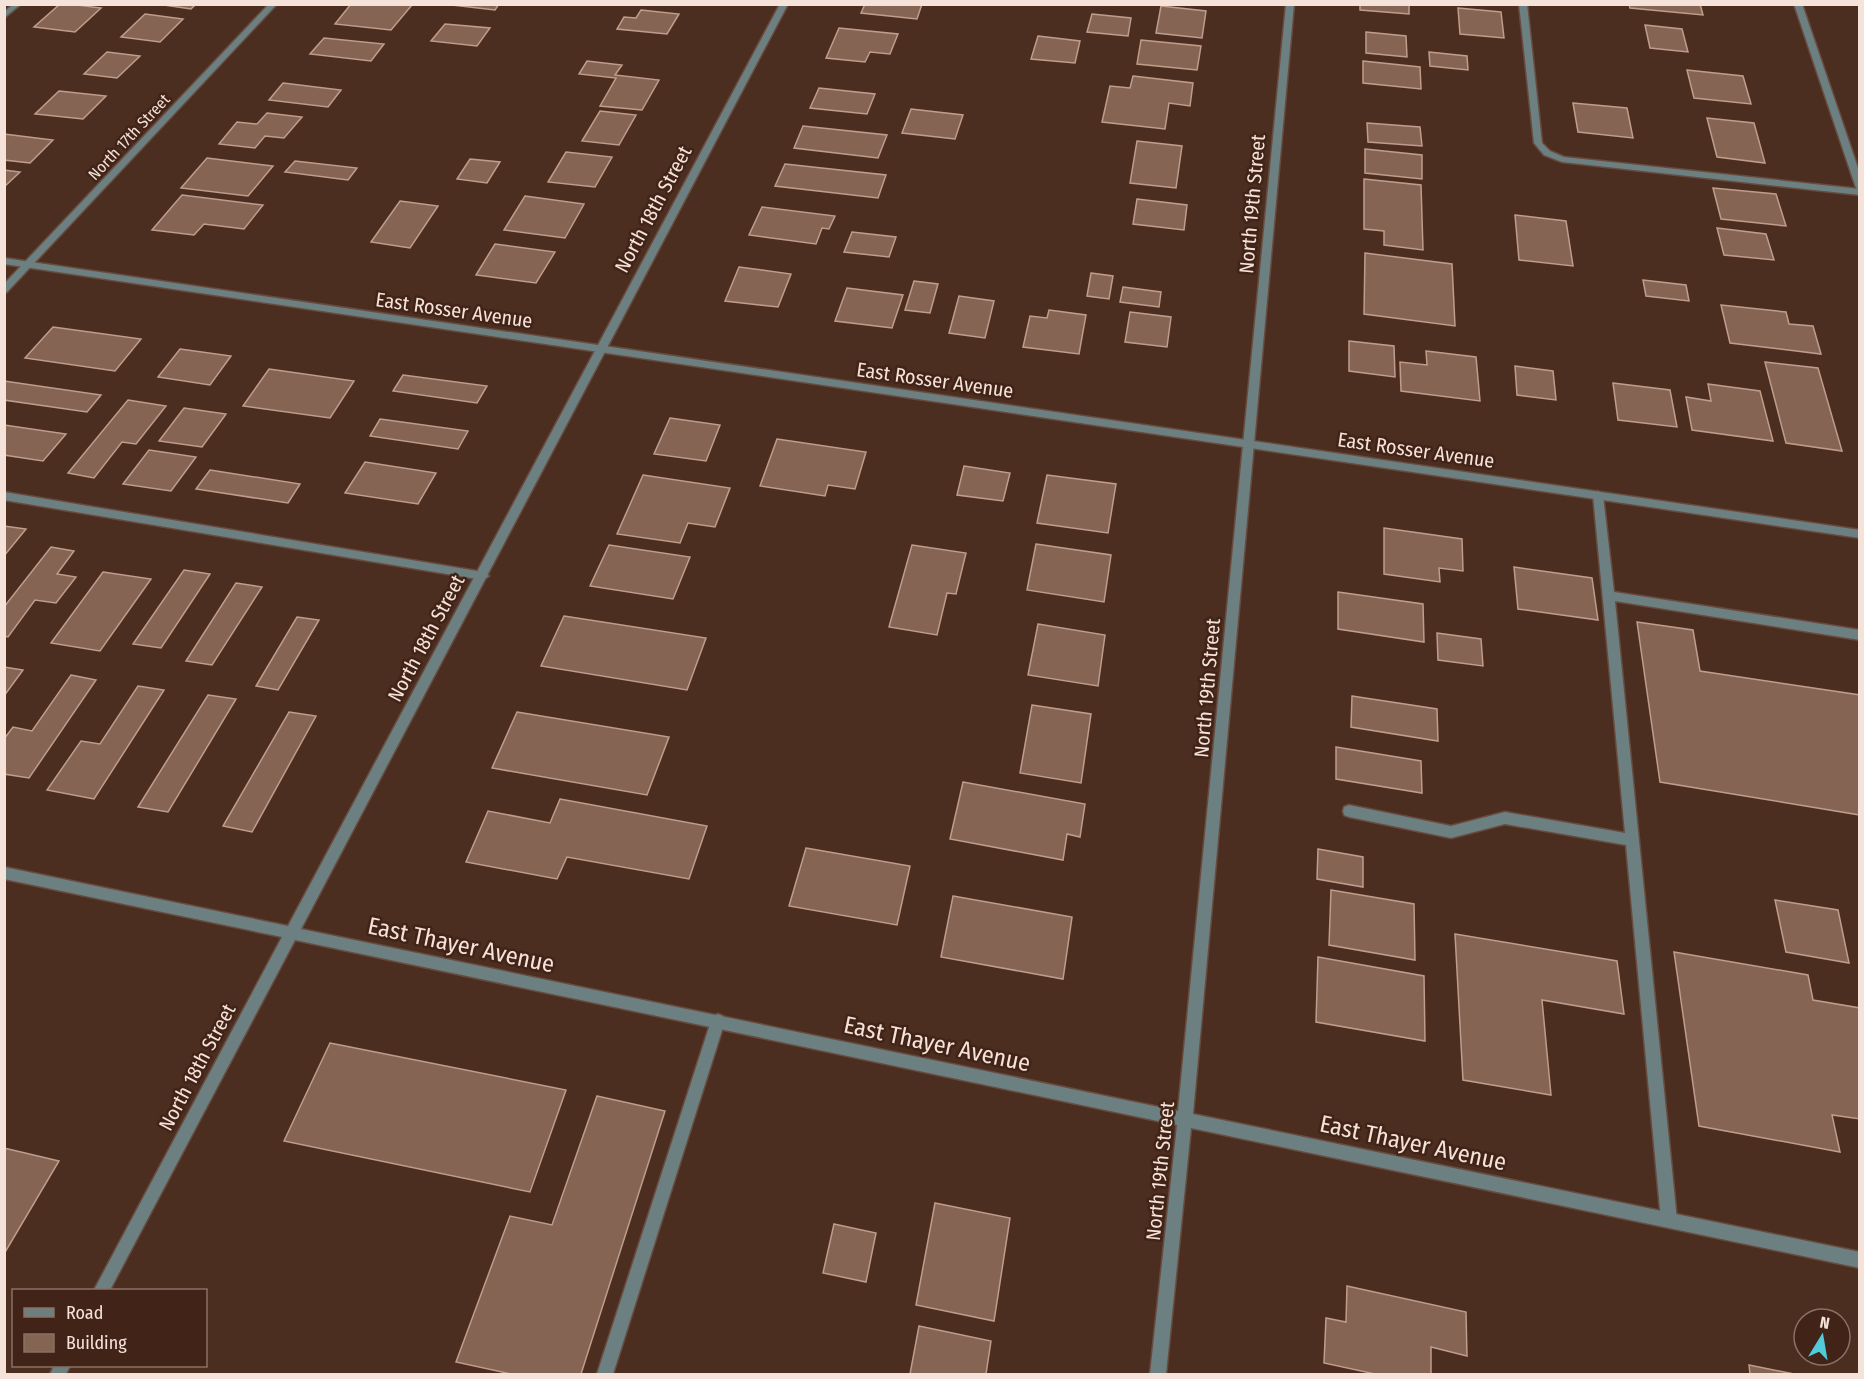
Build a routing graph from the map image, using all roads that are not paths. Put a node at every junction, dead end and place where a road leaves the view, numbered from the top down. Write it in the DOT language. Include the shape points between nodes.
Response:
graph roads {
  1 [pos="18,4"];
  2 [pos="274,4"];
  3 [pos="784,4"];
  4 [pos="1290,4"];
  5 [pos="1523,4"];
  6 [pos="1798,4"];
  7 [pos="4,16"];
  8 [pos="1860,190"];
  9 [pos="4,261"];
  10 [pos="29,265"];
  11 [pos="4,290"];
  12 [pos="602,350"];
  13 [pos="1249,444"];
  14 [pos="1598,495"];
  15 [pos="4,496"];
  16 [pos="1860,534"];
  17 [pos="483,576"];
  18 [pos="1609,596"];
  19 [pos="1860,635"];
  20 [pos="1349,811"];
  21 [pos="1632,840"];
  22 [pos="4,873"];
  23 [pos="292,933"];
  24 [pos="718,1021"];
  25 [pos="1186,1119"];
  26 [pos="1669,1220"];
  27 [pos="1860,1260"];
  28 [pos="103,1289"];
  29 [pos="605,1374"];
  30 [pos="1158,1374"];
  1 -- 7 [label="street"];
  2 -- 10 [label="street, North 17th Street"];
  3 -- 12 [label="street, North 18th Street"];
  4 -- 13 [label="street, North 19th Street"];
  5 -- 8 [label="street" via="1538,143 1547,153 1562,159"];
  6 -- 8 [label="street"];
  9 -- 10 [label="street, East Rosser Avenue"];
  10 -- 11 [label="street, North 17th Street"];
  10 -- 12 [label="street, East Rosser Avenue"];
  12 -- 13 [label="street, East Rosser Avenue"];
  12 -- 17 [label="street, North 18th Street"];
  13 -- 14 [label="street, East Rosser Avenue"];
  13 -- 25 [label="street, North 19th Street"];
  14 -- 16 [label="street, East Rosser Avenue"];
  14 -- 18 [label="street"];
  15 -- 17 [label="street"];
  17 -- 23 [label="street, North 18th Street"];
  18 -- 19 [label="street"];
  18 -- 21 [label="street"];
  20 -- 21 [label="street" via="1451,832 1505,818"];
  21 -- 26 [label="street"];
  22 -- 23 [label="street, East Thayer Avenue"];
  23 -- 24 [label="street, East Thayer Avenue"];
  23 -- 28 [label="street, North 18th Street"];
  24 -- 25 [label="street, East Thayer Avenue"];
  24 -- 29 [label="street"];
  25 -- 26 [label="street, East Thayer Avenue"];
  25 -- 30 [label="street, North 19th Street"];
  26 -- 27 [label="street, East Thayer Avenue"];
}
